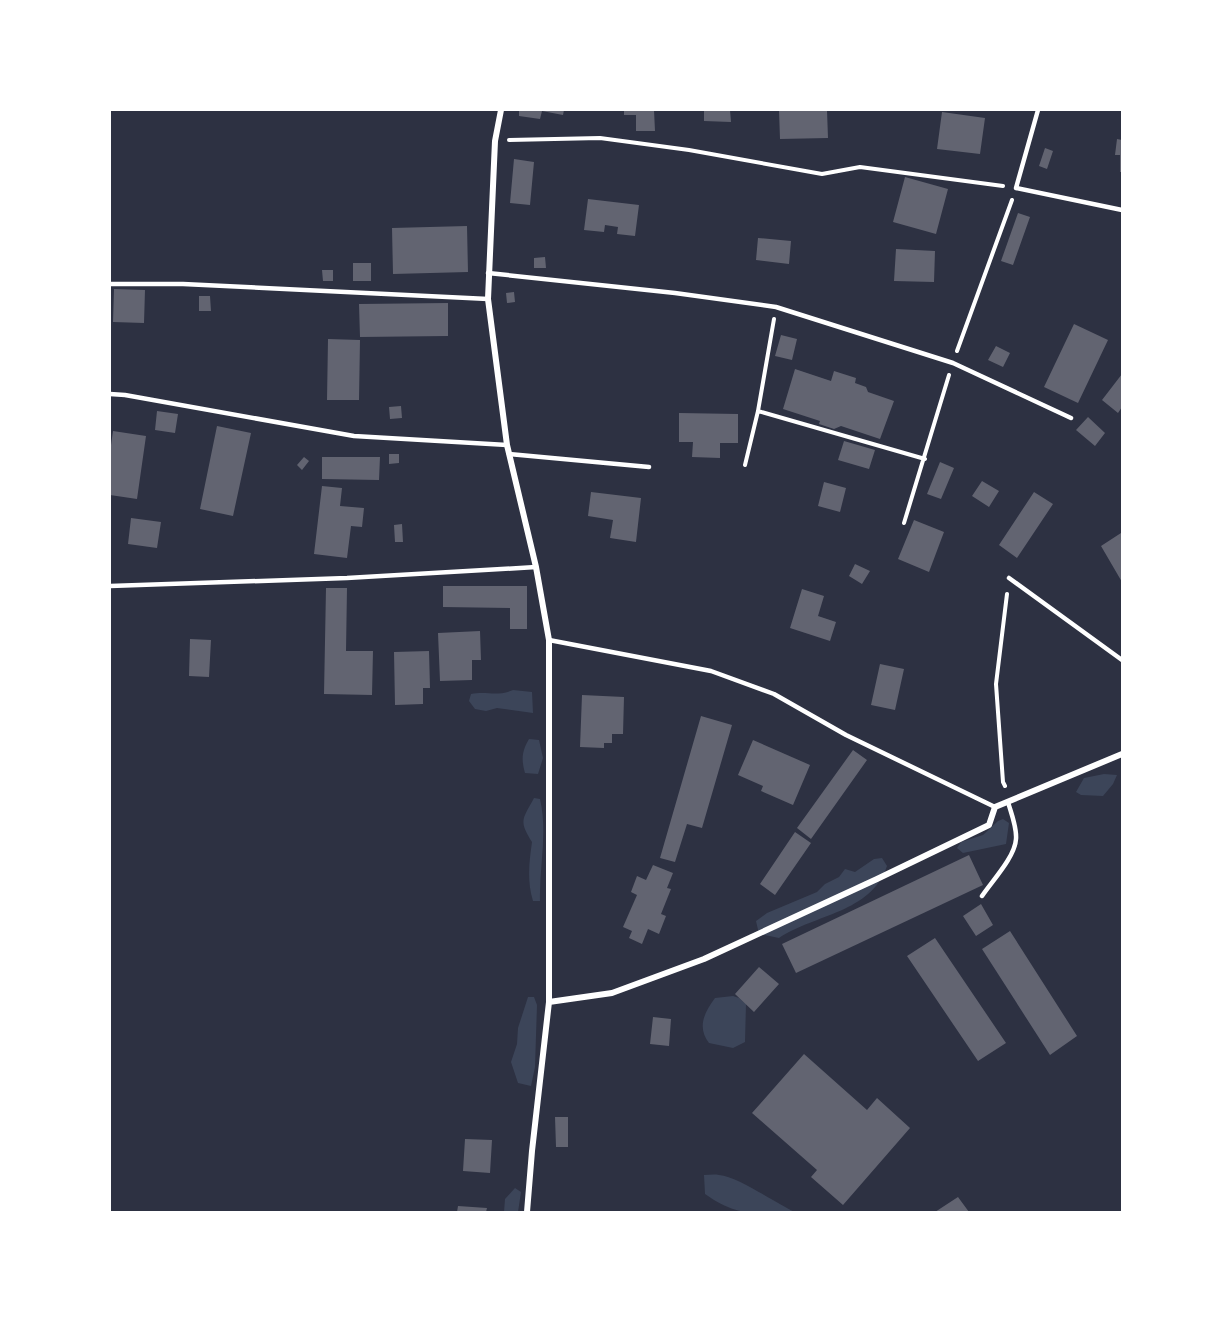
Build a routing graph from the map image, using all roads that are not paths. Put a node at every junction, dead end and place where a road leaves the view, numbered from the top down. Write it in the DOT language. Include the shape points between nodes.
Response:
graph roads {
  1 [pos="501,110"];
  2 [pos="1038,110"];
  3 [pos="1122,210"];
  4 [pos="488,273"];
  5 [pos="110,284"];
  6 [pos="488,299"];
  7 [pos="110,394"];
  8 [pos="1071,418"];
  9 [pos="507,445"];
  10 [pos="508,454"];
  11 [pos="650,467"];
  12 [pos="536,567"];
  13 [pos="1010,578"];
  14 [pos="110,586"];
  15 [pos="549,640"];
  16 [pos="1122,660"];
  17 [pos="1122,754"];
  18 [pos="1010,801"];
  19 [pos="995,807"];
  20 [pos="982,896"];
  21 [pos="549,1002"];
  22 [pos="527,1212"];
  1 -- 4 [label="street" via="495,141"];
  2 -- 3 [label="lane" via="1016,188"];
  4 -- 6 [label="street"];
  4 -- 8 [label="lane" via="776,307 953,363"];
  5 -- 6 [label="lane"];
  6 -- 9 [label="street"];
  7 -- 9 [label="lane" via="354,436"];
  9 -- 10 [label="street"];
  10 -- 11 [label="lane"];
  10 -- 12 [label="street"];
  12 -- 14 [label="lane"];
  12 -- 15 [label="street"];
  13 -- 16 [label="lane"];
  15 -- 19 [label="lane" via="711,671 774,694 846,735"];
  15 -- 21 [label="street"];
  17 -- 18 [label="street"];
  18 -- 19 [label="street"];
  18 -- 20 [label="lane" via="1016,843"];
  19 -- 21 [label="street" via="989,825 704,959 612,993"];
  21 -- 22 [label="street"];
}
